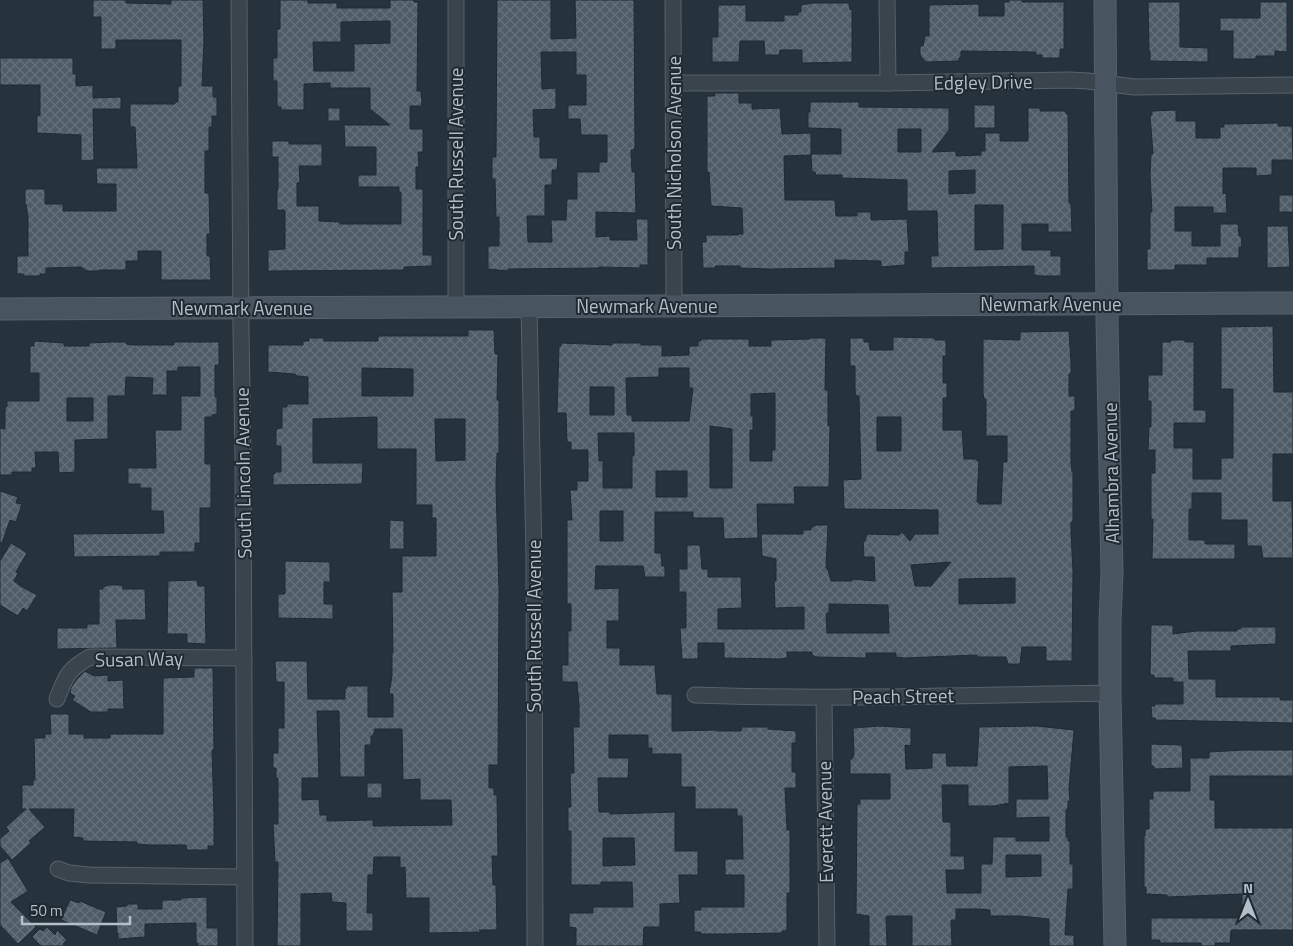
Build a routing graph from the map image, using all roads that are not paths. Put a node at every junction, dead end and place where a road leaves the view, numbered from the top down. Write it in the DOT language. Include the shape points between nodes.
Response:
graph roads {
  1 [pos="239,0"];
  2 [pos="456,0"];
  3 [pos="673,0"];
  4 [pos="887,0"];
  5 [pos="1105,0"];
  6 [pos="674,83"];
  7 [pos="888,83"];
  8 [pos="1106,83"];
  9 [pos="1293,85"];
  10 [pos="1293,303"];
  11 [pos="1107,304"];
  12 [pos="529,306"];
  13 [pos="674,306"];
  14 [pos="456,307"];
  15 [pos="241,308"];
  16 [pos="0,309"];
  17 [pos="244,658"];
  18 [pos="1110,693"];
  19 [pos="695,695"];
  20 [pos="824,697"];
  21 [pos="58,699"];
  22 [pos="58,869"];
  23 [pos="244,877"];
  24 [pos="245,946"];
  25 [pos="535,946"];
  26 [pos="827,946"];
  27 [pos="1115,946"];
  1 -- 15 [label="street, South Lincoln Avenue"];
  2 -- 14 [label="street, South Russell Avenue"];
  3 -- 6 [label="street, South Nicholson Avenue"];
  4 -- 7 [label="street"];
  5 -- 8 [label="street, Alhambra Avenue"];
  6 -- 7 [label="street, Edgley Drive"];
  6 -- 13 [label="street, South Nicholson Avenue"];
  7 -- 8 [label="street, Edgley Drive" via="1069,80"];
  8 -- 9 [label="street, Edgley Drive" via="1134,86"];
  8 -- 11 [label="street, Alhambra Avenue"];
  10 -- 11 [label="street, Newmark Avenue"];
  11 -- 13 [label="street, Newmark Avenue"];
  11 -- 18 [label="street, Alhambra Avenue" via="1112,572"];
  12 -- 13 [label="street, Newmark Avenue"];
  12 -- 14 [label="street, Newmark Avenue"];
  12 -- 25 [label="street, South Russell Avenue" via="534,566"];
  14 -- 15 [label="street, Newmark Avenue"];
  15 -- 16 [label="street, Newmark Avenue"];
  15 -- 17 [label="street, South Lincoln Avenue"];
  17 -- 21 [label="street, Susan Way" via="90,658 66,675"];
  17 -- 23 [label="street, South Lincoln Avenue"];
  18 -- 20 [label="street, Peach Street"];
  18 -- 27 [label="street, Alhambra Avenue"];
  19 -- 20 [label="street, Peach Street"];
  20 -- 26 [label="street, Everett Avenue"];
  22 -- 23 [label="street" via="89,875"];
  23 -- 24 [label="street, South Lincoln Avenue"];
}
